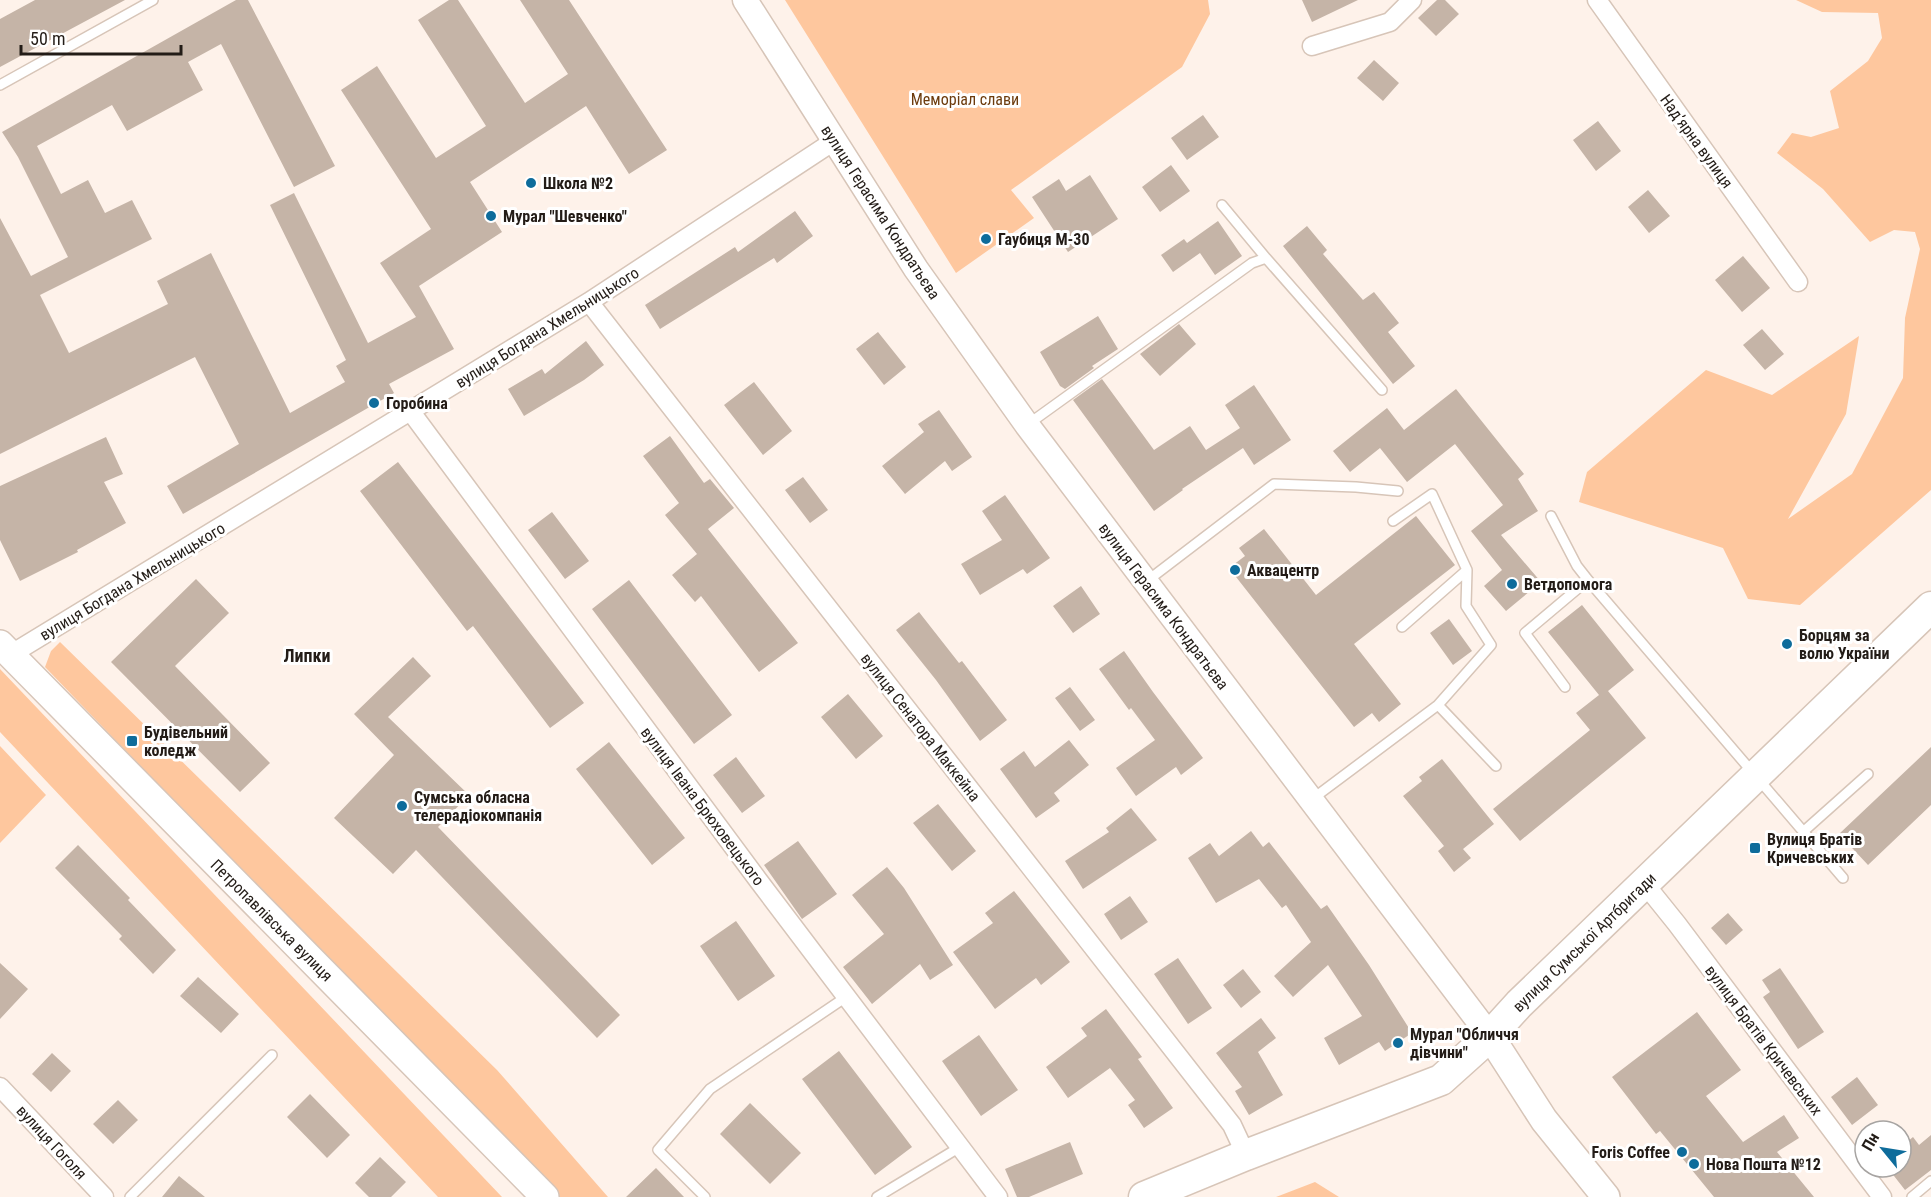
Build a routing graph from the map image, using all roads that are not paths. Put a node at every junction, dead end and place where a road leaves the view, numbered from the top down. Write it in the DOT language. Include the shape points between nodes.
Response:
graph roads {
  1 [pos="153,0"];
  2 [pos="745,0"];
  3 [pos="1412,0"];
  4 [pos="1597,0"];
  5 [pos="1312,46"];
  6 [pos="0,86"];
  7 [pos="834,141"];
  8 [pos="1222,205"];
  9 [pos="1266,258"];
  10 [pos="1798,282"];
  11 [pos="589,302"];
  12 [pos="1382,390"];
  13 [pos="411,412"];
  14 [pos="1028,425"];
  15 [pos="1398,491"];
  16 [pos="1551,516"];
  17 [pos="1393,521"];
  18 [pos="1467,570"];
  19 [pos="1588,580"];
  20 [pos="1145,582"];
  21 [pos="1931,607"];
  22 [pos="1402,627"];
  23 [pos="5,649"];
  24 [pos="1565,687"];
  25 [pos="1438,705"];
  26 [pos="1496,766"];
  27 [pos="1868,774"];
  28 [pos="1755,776"];
  29 [pos="1311,800"];
  30 [pos="1804,831"];
  31 [pos="1844,878"];
  32 [pos="1644,883"];
  33 [pos="846,997"];
  34 [pos="1490,1036"];
  35 [pos="272,1055"];
  36 [pos="0,1087"];
  37 [pos="960,1147"];
  38 [pos="1246,1155"];
  39 [pos="1931,1181"];
  40 [pos="104,1197"];
  41 [pos="130,1197"];
  42 [pos="545,1197"];
  43 [pos="705,1197"];
  44 [pos="877,1197"];
  45 [pos="998,1197"];
  46 [pos="1144,1197"];
  47 [pos="1606,1197"];
  48 [pos="1882,1197"];
  49 [pos="1912,1197"];
  1 -- 6 [label="lane"];
  2 -- 7 [label="street, вулиця Герасима Кондратьєва"];
  3 -- 5 [label="street" via="1390,22"];
  4 -- 10 [label="street, Надʼярна вулиця"];
  7 -- 11 [label="street, вулиця Богдана Хмельницького"];
  7 -- 14 [label="street, вулиця Герасима Кондратьєва" via="916,268"];
  8 -- 9 [label="lane"];
  9 -- 12 [label="lane"];
  9 -- 14 [label="lane" via="1252,263"];
  11 -- 13 [label="street, вулиця Богдана Хмельницького"];
  11 -- 38 [label="street, вулиця Сенатора Маккейна" via="1232,1125"];
  13 -- 23 [label="street, вулиця Богдана Хмельницького"];
  13 -- 33 [label="street, вулиця Івана Брюховецького"];
  14 -- 20 [label="street, вулиця Герасима Кондратьєва"];
  15 -- 20 [label="lane" via="1274,484"];
  16 -- 19 [label="lane" via="1577,567"];
  17 -- 18 [label="lane" via="1431,494"];
  18 -- 22 [label="lane"];
  18 -- 25 [label="lane" via="1466,606 1491,645"];
  19 -- 24 [label="lane" via="1525,633"];
  19 -- 28 [label="lane"];
  20 -- 29 [label="street, вулиця Герасима Кондратьєва"];
  21 -- 28 [label="main road, вулиця Сумської Артбригади"];
  23 -- 42 [label="main road, Петропавлівська вулиця"];
  25 -- 26 [label="lane"];
  25 -- 29 [label="lane"];
  27 -- 30 [label="lane"];
  28 -- 30 [label="lane"];
  28 -- 32 [label="main road, вулиця Сумської Артбригади"];
  29 -- 34 [label="street, вулиця Герасима Кондратьєва"];
  30 -- 31 [label="lane"];
  32 -- 34 [label="main road, вулиця Сумської Артбригади"];
  32 -- 48 [label="street, вулиця Братів Кричевських"];
  33 -- 37 [label="street, вулиця Івана Брюховецького"];
  33 -- 43 [label="lane" via="710,1089 658,1150"];
  34 -- 38 [label="main road, вулиця Сумської Артбригади" via="1441,1080"];
  34 -- 47 [label="main road, вулиця Герасима Кондратьєва" via="1544,1120"];
  35 -- 41 [label="lane"];
  36 -- 40 [label="street, вулиця Гоголя"];
  37 -- 44 [label="lane"];
  37 -- 45 [label="street, вулиця Івана Брюховецького"];
  38 -- 46 [label="main road, вулиця Сумської Артбригади"];
  39 -- 49 [label="lane"];
}
